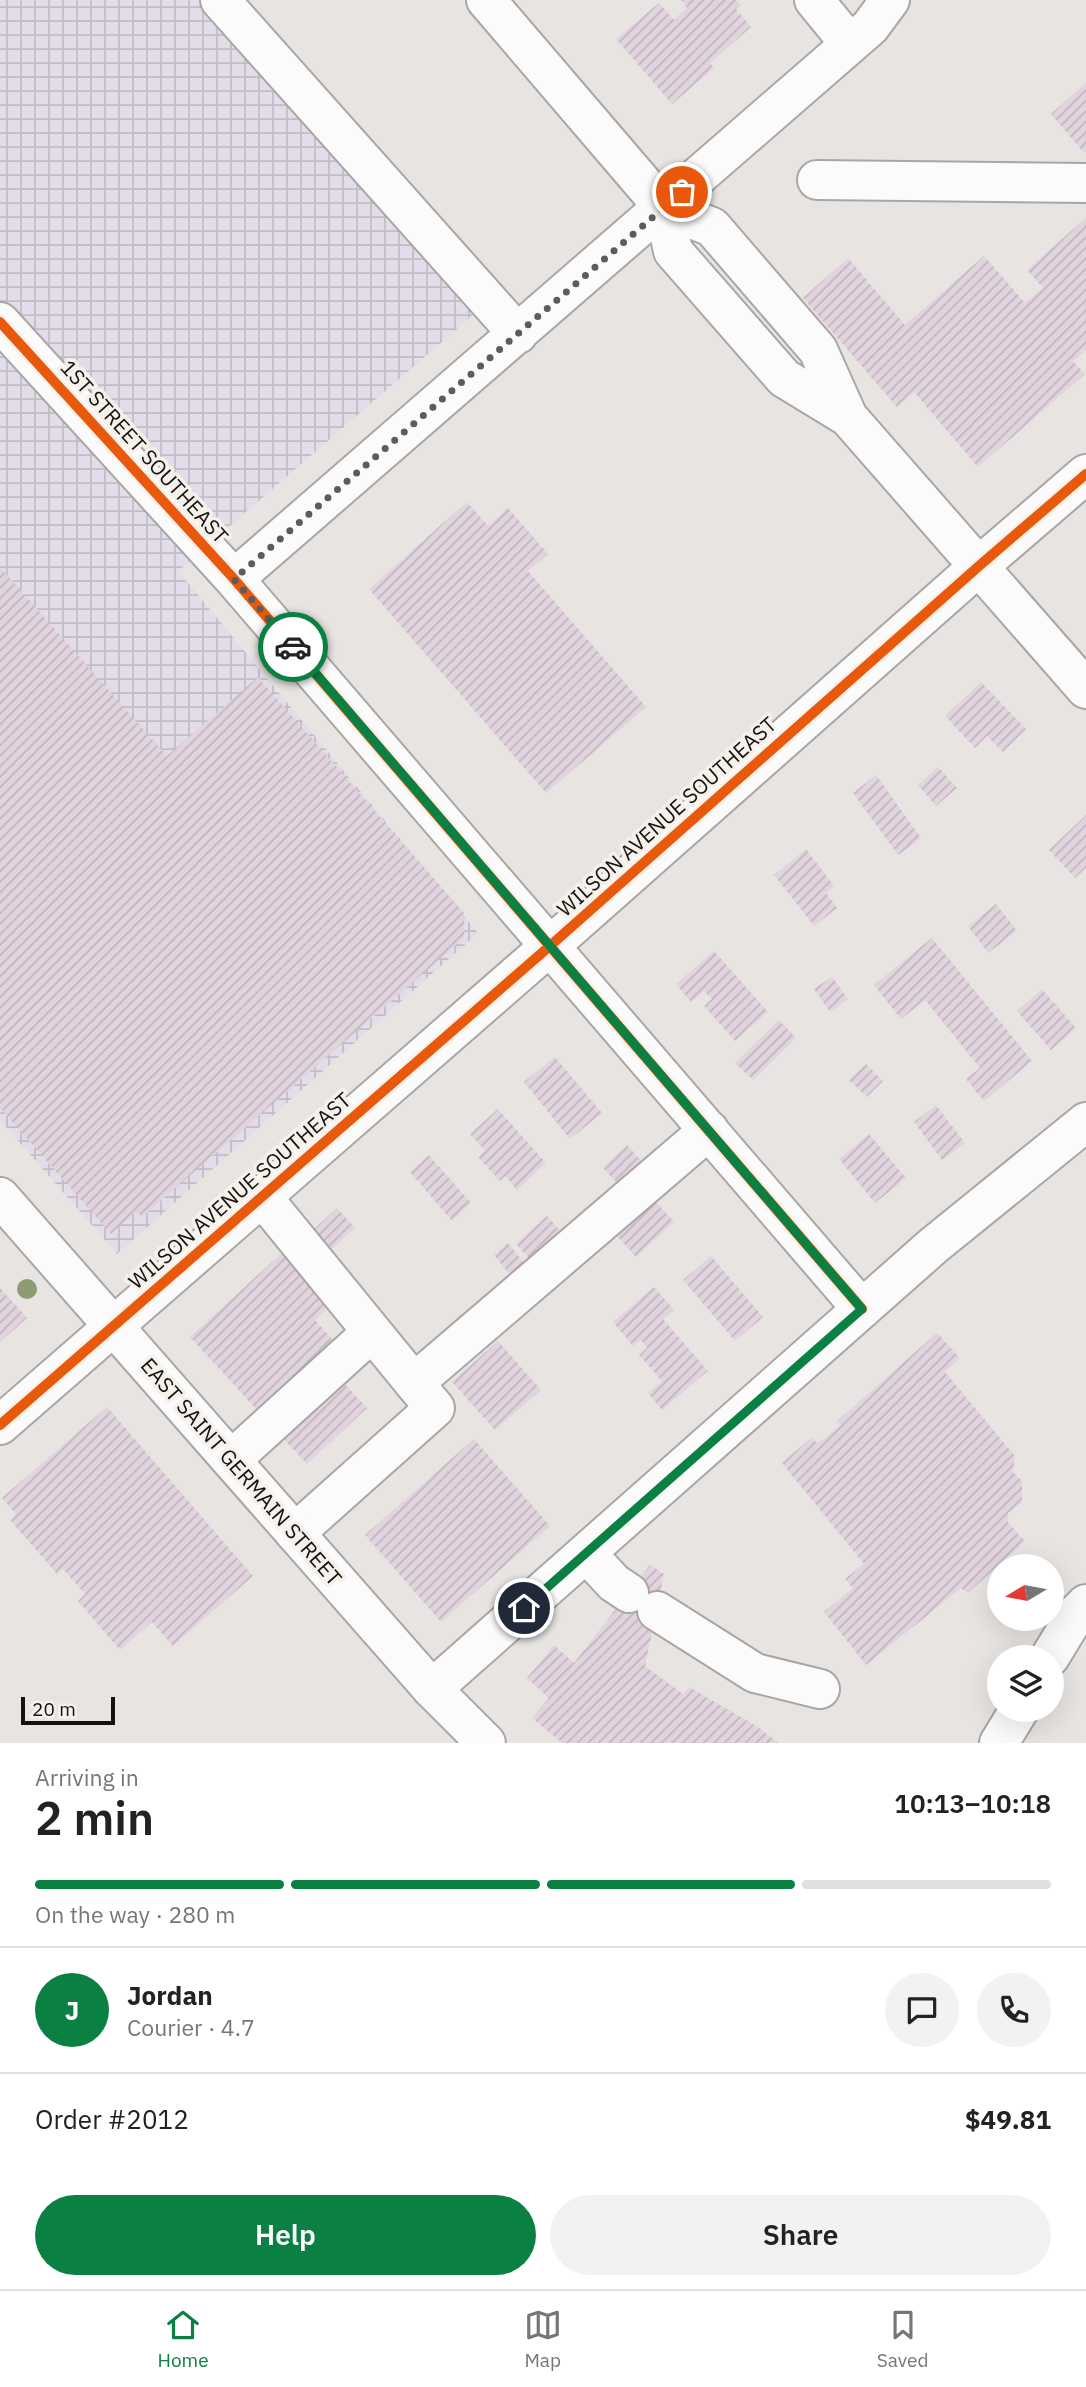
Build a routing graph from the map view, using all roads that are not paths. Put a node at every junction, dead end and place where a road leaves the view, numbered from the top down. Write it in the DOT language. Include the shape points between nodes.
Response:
graph roads {
  1 [pos="220,0"];
  2 [pos="485,0"];
  3 [pos="814,0"];
  4 [pos="870,24"];
  5 [pos="817,180"];
  6 [pos="1086,183"];
  7 [pos="664,208"];
  8 [pos="0,322"];
  9 [pos="518,334"];
  10 [pos="1086,474"];
  11 [pos="979,566"];
  12 [pos="234,579"];
  13 [pos="1086,689"];
  14 [pos="551,945"];
  15 [pos="1086,1122"];
  16 [pos="709,1130"];
  17 [pos="0,1197"];
  18 [pos="262,1198"];
  19 [pos="862,1309"];
  20 [pos="114,1326"];
  21 [pos="372,1332"];
  22 [pos="414,1383"];
  23 [pos="0,1425"];
  24 [pos="231,1460"];
  25 [pos="295,1533"];
  26 [pos="586,1553"];
  27 [pos="1083,1614"];
  28 [pos="1059,1645"];
  29 [pos="432,1689"];
  30 [pos="820,1689"];
  31 [pos="1012,1722"];
  32 [pos="486,1743"];
  33 [pos="999,1743"];
  1 -- 9 [label="street"];
  2 -- 7 [label="street"];
  3 -- 4 [label="street"];
  4 -- 7 [label="street"];
  5 -- 6 [label="street"];
  7 -- 9 [label="street"];
  7 -- 11 [label="street" via="673,251 784,378 848,417"];
  8 -- 12 [label="street, 1ST STREET SOUTHEAST"];
  9 -- 12 [label="street"];
  10 -- 11 [label="street, WILSON AVENUE SOUTHEAST"];
  11 -- 13 [label="street"];
  11 -- 14 [label="street, WILSON AVENUE SOUTHEAST"];
  12 -- 14 [label="street, 1ST STREET SOUTHEAST"];
  14 -- 16 [label="street, 1ST STREET SOUTHEAST"];
  14 -- 18 [label="street, WILSON AVENUE SOUTHEAST"];
  15 -- 19 [label="street"];
  16 -- 19 [label="street, 1ST STREET SOUTHEAST"];
  16 -- 22 [label="street"];
  17 -- 20 [label="street, EAST SAINT GERMAIN STREET"];
  18 -- 20 [label="street, WILSON AVENUE SOUTHEAST"];
  18 -- 21 [label="street"];
  19 -- 26 [label="street"];
  20 -- 23 [label="street, WILSON AVENUE SOUTHEAST"];
  20 -- 24 [label="street, EAST SAINT GERMAIN STREET"];
  21 -- 22 [label="street"];
  21 -- 24 [label="street"];
  22 -- 25 [label="street" via="435,1408"];
  24 -- 25 [label="street, EAST SAINT GERMAIN STREET"];
  25 -- 29 [label="street, EAST SAINT GERMAIN STREET"];
  26 -- 29 [label="street"];
  26 -- 30 [label="street" via="614,1583 755,1673"];
  27 -- 28 [label="street"];
  29 -- 32 [label="street, EAST SAINT GERMAIN STREET"];
  31 -- 33 [label="street"];
}
